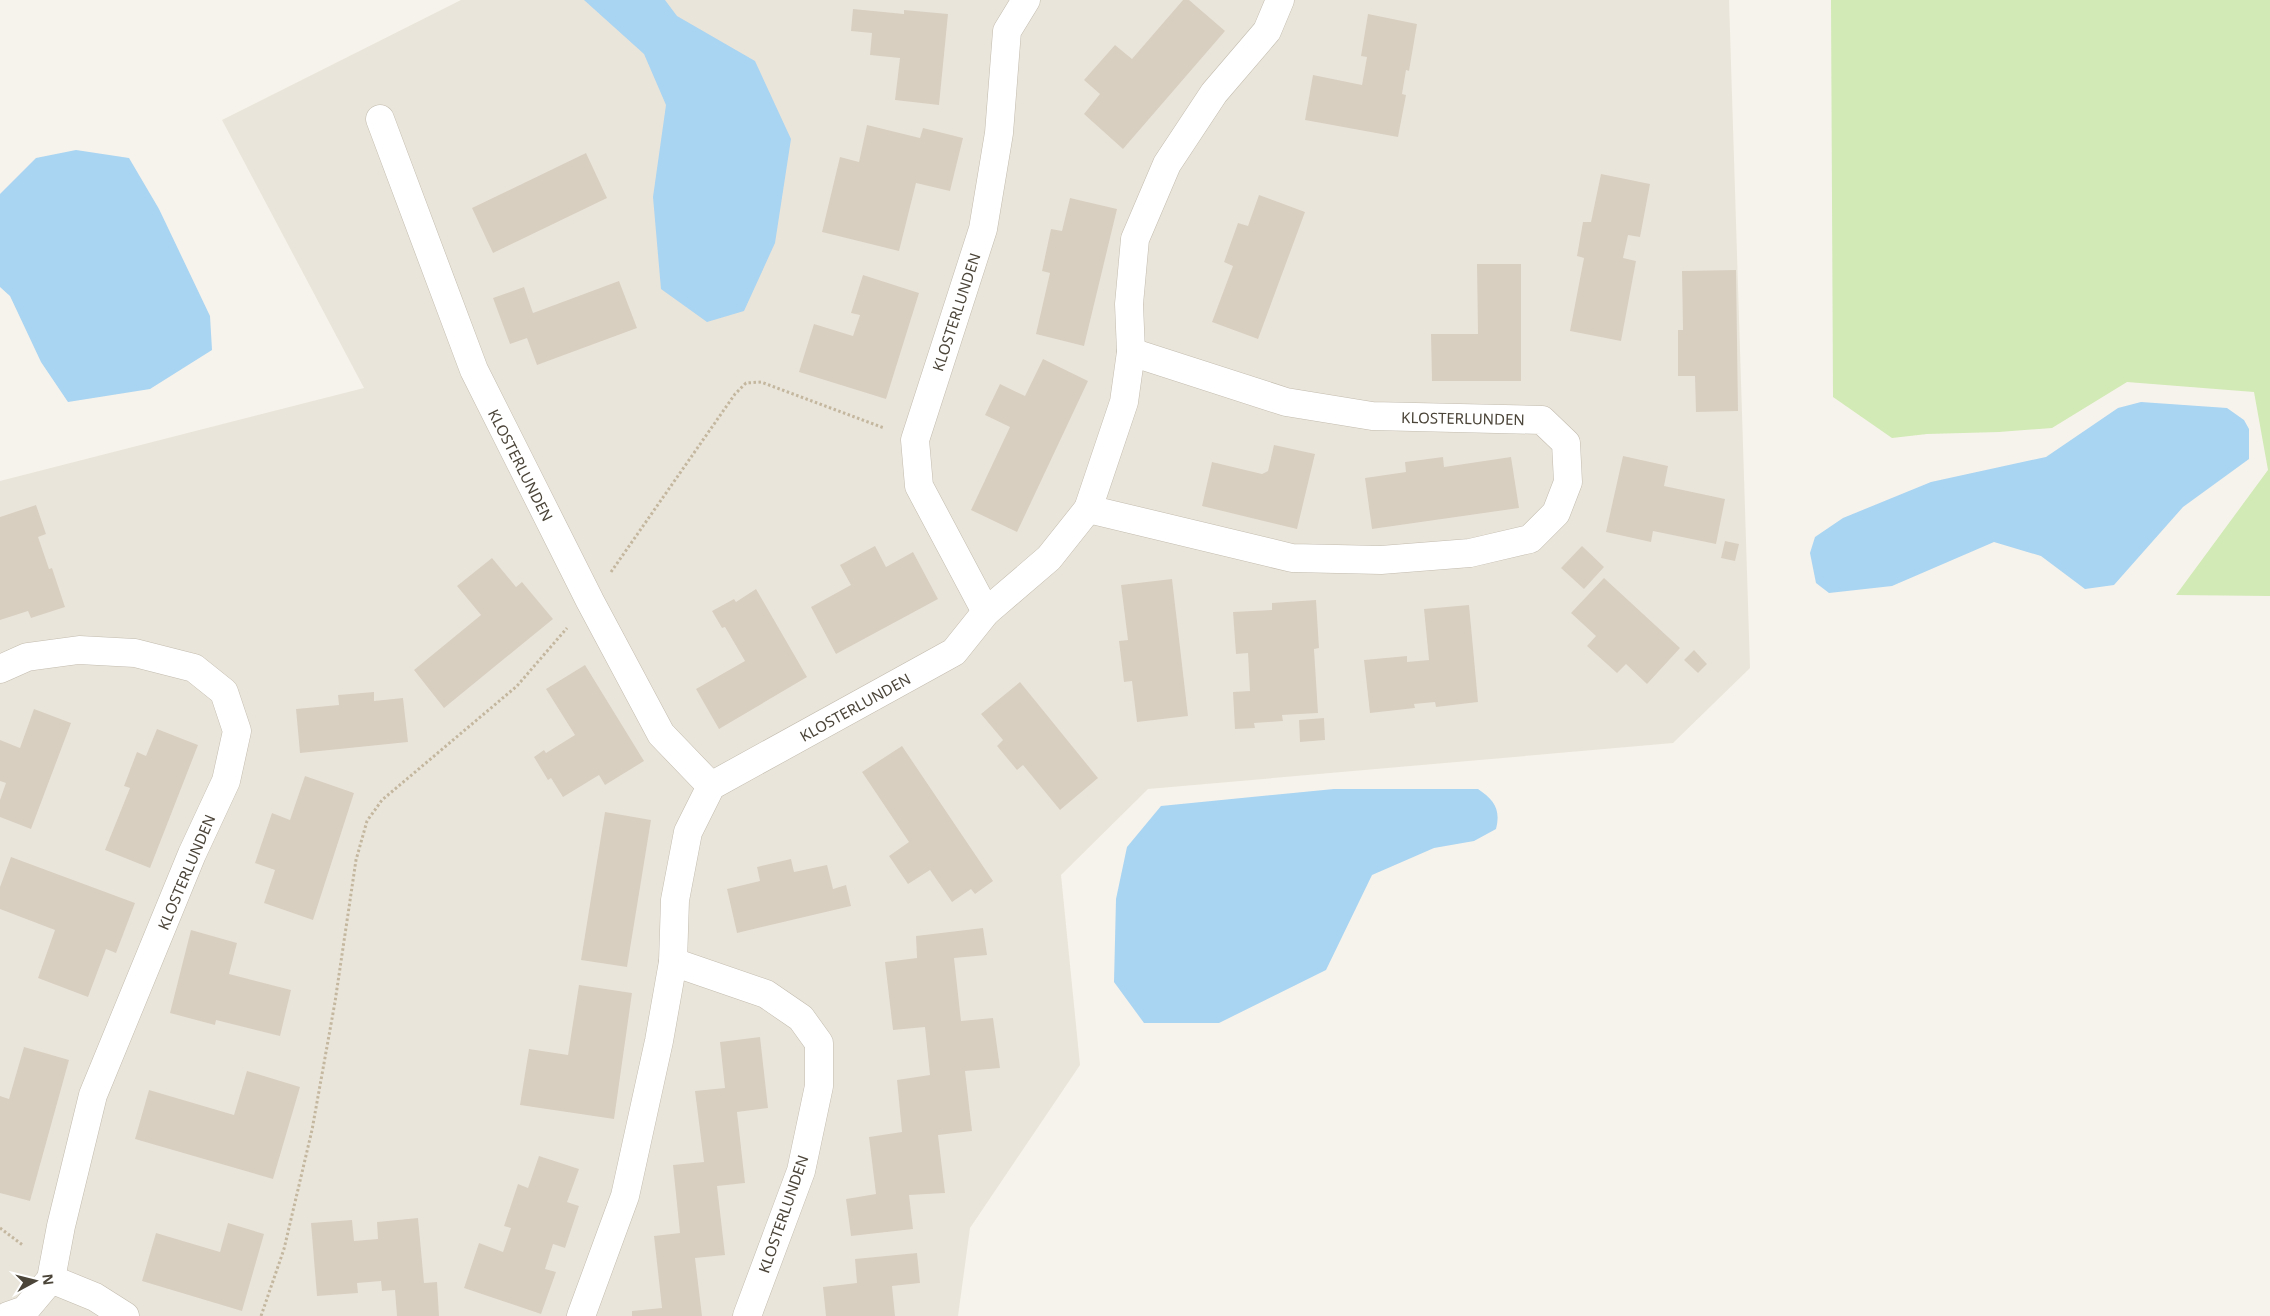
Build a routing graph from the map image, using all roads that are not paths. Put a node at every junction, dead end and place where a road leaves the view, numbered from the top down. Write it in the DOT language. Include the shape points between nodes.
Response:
graph roads {
  1 [pos="1026,0"];
  2 [pos="1280,0"];
  3 [pos="380,119"];
  4 [pos="1132,352"];
  5 [pos="1088,508"];
  6 [pos="986,612"];
  7 [pos="0,669"];
  8 [pos="711,786"];
  9 [pos="673,962"];
  10 [pos="51,1279"];
  11 [pos="8,1316"];
  12 [pos="125,1316"];
  13 [pos="581,1316"];
  14 [pos="747,1316"];
  1 -- 6 [label="street, KLOSTERLUNDEN" via="1007,31 1000,133 983,229 915,440 919,486"];
  2 -- 4 [label="street, KLOSTERLUNDEN" via="1267,31 1214,93 1167,164 1135,239 1129,304"];
  3 -- 8 [label="street, KLOSTERLUNDEN" via="474,370 661,734"];
  4 -- 5 [label="street, KLOSTERLUNDEN" via="1124,402"];
  4 -- 5 [label="street, KLOSTERLUNDEN" via="1296,404 1372,416 1542,420 1566,443 1568,482 1556,513 1530,539 1470,553 1381,560 1292,558"];
  5 -- 6 [label="street, KLOSTERLUNDEN" via="1049,558"];
  6 -- 8 [label="street, KLOSTERLUNDEN" via="954,652"];
  7 -- 10 [label="street, KLOSTERLUNDEN" via="27,657 78,650 135,653 194,668 224,692 237,731 226,781 192,854 93,1096"];
  8 -- 9 [label="street" via="688,832 675,900"];
  9 -- 13 [label="street" via="626,1196"];
  9 -- 14 [label="street, KLOSTERLUNDEN" via="766,994 801,1018 819,1043 819,1086 801,1171"];
  10 -- 11 [label="street, KLOSTERLUNDEN" via="25,1310"];
  10 -- 12 [label="street" via="96,1297"];
}
